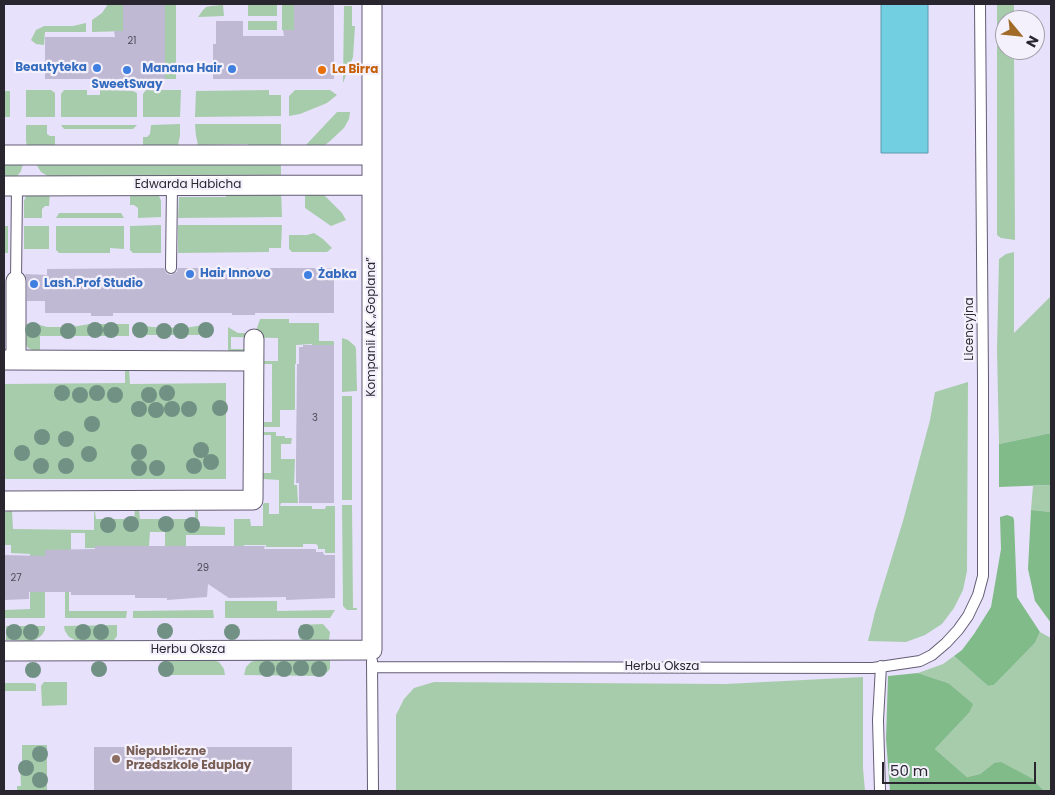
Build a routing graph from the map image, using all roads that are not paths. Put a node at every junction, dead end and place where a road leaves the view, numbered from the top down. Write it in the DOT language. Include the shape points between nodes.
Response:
graph roads {
  1 [pos="372,4"];
  2 [pos="980,4"];
  3 [pos="4,155"];
  4 [pos="372,155"];
  5 [pos="172,185"];
  6 [pos="372,185"];
  7 [pos="10,186"];
  8 [pos="171,268"];
  9 [pos="16,281"];
  10 [pos="254,339"];
  11 [pos="10,360"];
  12 [pos="253,361"];
  13 [pos="4,501"];
  14 [pos="946,643"];
  15 [pos="4,650"];
  16 [pos="372,658"];
  17 [pos="881,666"];
  18 [pos="372,791"];
  19 [pos="880,791"];
  1 -- 4 [label="street, Kompanii AK „Goplana”"];
  2 -- 14 [label="lane, Licencyjna" via="983,576 968,616"];
  3 -- 4 [label="street"];
  4 -- 6 [label="street, Kompanii AK „Goplana”"];
  5 -- 6 [label="street, Edwarda Habicha"];
  5 -- 7 [label="street, Edwarda Habicha"];
  5 -- 8 [label="lane"];
  6 -- 16 [label="street, Kompanii AK „Goplana”"];
  7 -- 9 [label="lane"];
  9 -- 11 [label="street"];
  10 -- 12 [label="street"];
  11 -- 12 [label="street"];
  12 -- 13 [label="street" via="253,500"];
  14 -- 17 [label="lane, Herbu Oksza" via="920,661"];
  15 -- 16 [label="street, Herbu Oksza"];
  16 -- 17 [label="lane, Herbu Oksza" via="824,668"];
  16 -- 18 [label="lane"];
  17 -- 19 [label="lane" via="878,720"];
}
